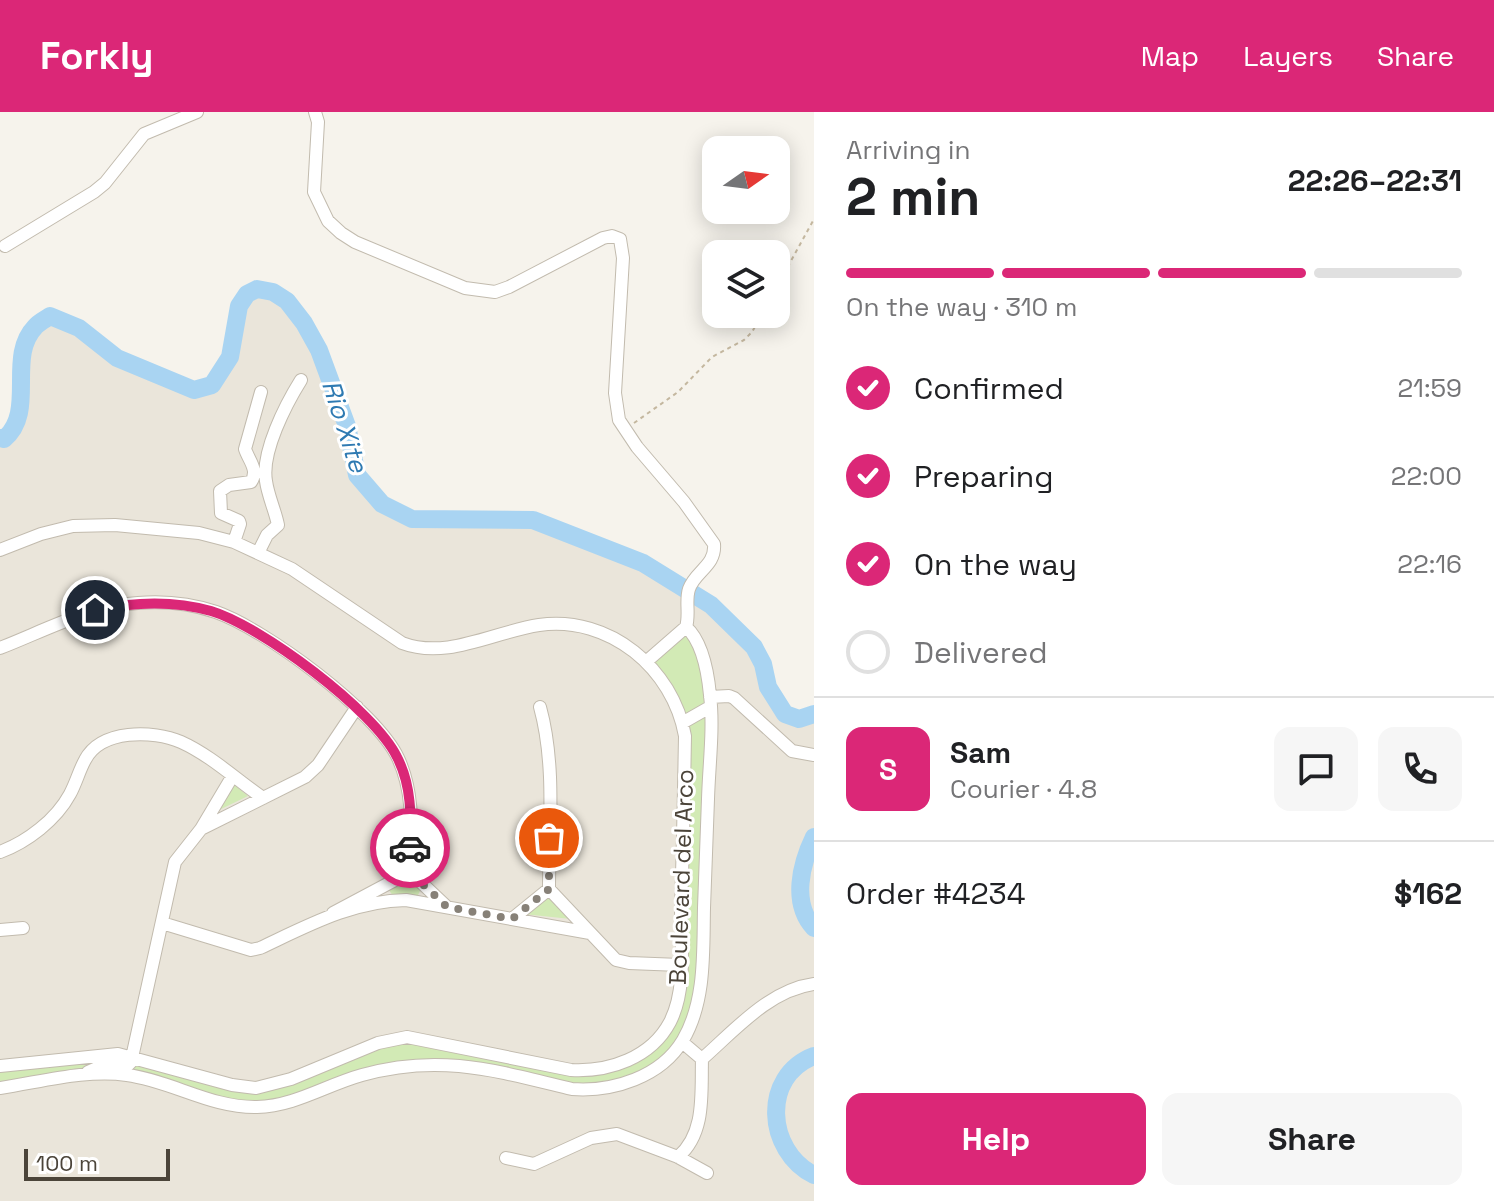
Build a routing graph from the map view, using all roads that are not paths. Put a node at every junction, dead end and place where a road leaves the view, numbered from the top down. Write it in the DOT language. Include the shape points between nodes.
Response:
graph roads {
  1 [pos="197,112"];
  2 [pos="315,112"];
  3 [pos="5,246"];
  4 [pos="301,380"];
  5 [pos="261,392"];
  6 [pos="234,542"];
  7 [pos="0,550"];
  8 [pos="258,553"];
  9 [pos="686,627"];
  10 [pos="0,648"];
  11 [pos="647,661"];
  12 [pos="710,702"];
  13 [pos="357,707"];
  14 [pos="540,707"];
  15 [pos="682,723"];
  16 [pos="814,755"];
  17 [pos="232,777"];
  18 [pos="263,798"];
  19 [pos="201,829"];
  20 [pos="0,852"];
  21 [pos="410,872"];
  22 [pos="549,889"];
  23 [pos="447,907"];
  24 [pos="333,913"];
  25 [pos="512,919"];
  26 [pos="162,923"];
  27 [pos="23,928"];
  28 [pos="0,930"];
  29 [pos="590,933"];
  30 [pos="680,965"];
  31 [pos="814,984"];
  32 [pos="682,1042"];
  33 [pos="133,1056"];
  34 [pos="702,1059"];
  35 [pos="0,1066"];
  36 [pos="81,1076"];
  37 [pos="0,1088"];
  38 [pos="678,1157"];
  39 [pos="506,1158"];
  40 [pos="707,1173"];
  1 -- 3 [label="street" via="144,134 94,192"];
  2 -- 9 [label="street" via="314,192 328,221 355,242 465,288 495,292 603,238 620,239 616,406 627,434 712,538 713,556 689,589"];
  4 -- 8 [label="street" via="274,434 265,473 278,525"];
  5 -- 6 [label="street" via="245,449 254,477 220,491 221,513 240,524"];
  6 -- 7 [label="street" via="199,533 73,526"];
  6 -- 8 [label="street"];
  8 -- 11 [label="street" via="415,648 434,650 540,625 567,625 626,645"];
  9 -- 11 [label="street"];
  9 -- 12 [label="street, Boulevard del Arco" via="700,651"];
  10 -- 13 [label="street" via="104,608 139,603 191,606 245,625"];
  11 -- 15 [label="street, Boulevard del Arco"];
  12 -- 15 [label="street"];
  12 -- 16 [label="street" via="734,698 792,751"];
  12 -- 32 [label="street, Boulevard del Arco" via="703,966 693,1018"];
  13 -- 18 [label="street" via="305,777"];
  13 -- 21 [label="street" via="384,737 405,776"];
  14 -- 22 [label="street" via="550,786"];
  15 -- 30 [label="street, Boulevard del Arco"];
  17 -- 18 [label="street"];
  17 -- 19 [label="street"];
  17 -- 20 [label="street" via="176,741 112,738 93,749 54,815"];
  18 -- 19 [label="street"];
  19 -- 26 [label="street" via="175,862"];
  21 -- 23 [label="street"];
  21 -- 24 [label="street"];
  22 -- 25 [label="street"];
  22 -- 29 [label="street"];
  23 -- 24 [label="street" via="391,901"];
  23 -- 25 [label="street"];
  24 -- 26 [label="street" via="251,950"];
  25 -- 29 [label="street"];
  26 -- 33 [label="street"];
  27 -- 28 [label="street"];
  29 -- 30 [label="street" via="621,962"];
  30 -- 33 [label="street, Boulevard del Arco" via="675,1007 657,1040 623,1063 589,1071 407,1037 256,1088"];
  31 -- 34 [label="street" via="772,1000"];
  32 -- 34 [label="street"];
  32 -- 36 [label="street, Boulevard del Arco" via="656,1068 603,1090 572,1089 476,1066 438,1065 365,1074 296,1100 254,1107 222,1104 130,1075"];
  33 -- 35 [label="street, Boulevard del Arco" via="104,1054"];
  33 -- 36 [label="street" via="128,1065 106,1064"];
  34 -- 38 [label="street" via="700,1116 691,1143"];
  36 -- 37 [label="street, Boulevard del Arco"];
  38 -- 39 [label="street" via="617,1134 591,1138 534,1164"];
  38 -- 40 [label="street"];
}
